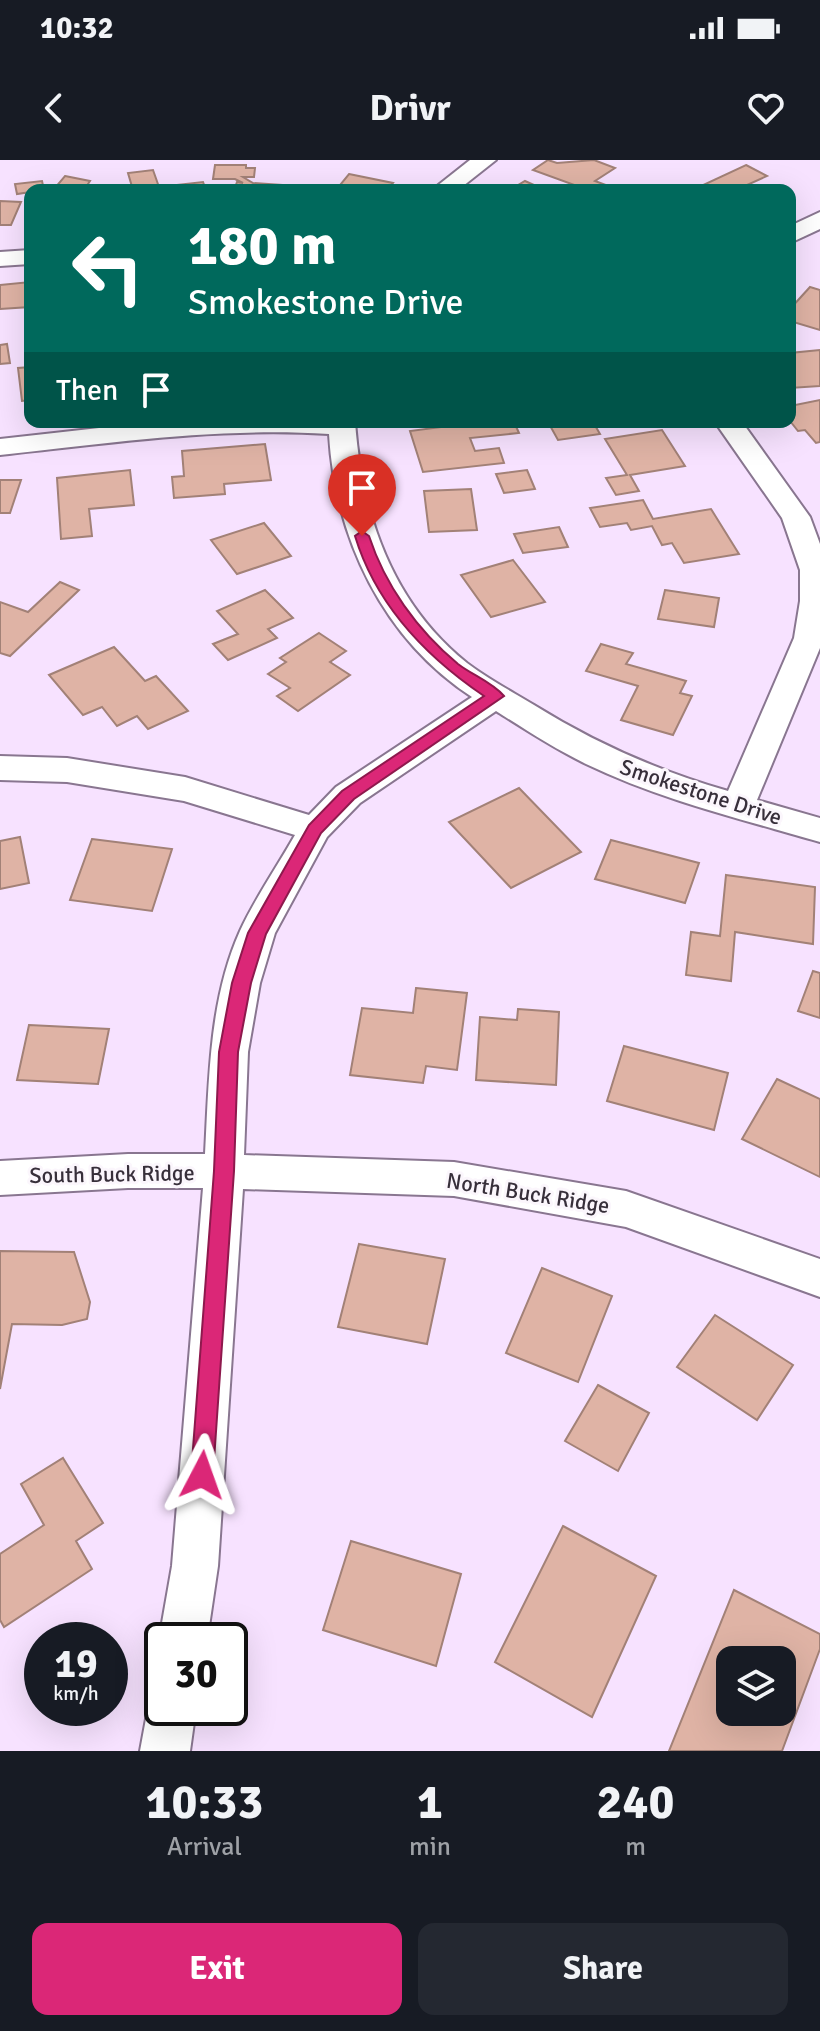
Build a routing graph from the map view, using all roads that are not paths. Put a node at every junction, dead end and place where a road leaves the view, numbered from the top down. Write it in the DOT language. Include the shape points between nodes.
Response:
graph roads {
  1 [pos="485,160"];
  2 [pos="451,184"];
  3 [pos="820,219"];
  4 [pos="796,233"];
  5 [pos="24,257"];
  6 [pos="0,259"];
  7 [pos="172,428"];
  8 [pos="343,428"];
  9 [pos="732,428"];
  10 [pos="0,447"];
  11 [pos="496,696"];
  12 [pos="0,768"];
  13 [pos="738,806"];
  14 [pos="315,829"];
  15 [pos="820,830"];
  16 [pos="224,1171"];
  17 [pos="0,1178"];
  18 [pos="820,1278"];
  19 [pos="186,1622"];
  20 [pos="169,1726"];
  21 [pos="165,1751"];
  1 -- 2 [label="street"];
  3 -- 4 [label="street"];
  5 -- 6 [label="street"];
  7 -- 10 [label="street"];
  8 -- 11 [label="street, Smokestone Drive" via="354,510 370,561 389,596 452,667"];
  9 -- 13 [label="street" via="796,517 815,570 809,638"];
  11 -- 13 [label="street, Smokestone Drive" via="604,759 660,783"];
  11 -- 14 [label="street" via="348,795"];
  12 -- 14 [label="street" via="67,770 185,789"];
  13 -- 15 [label="street, Smokestone Drive"];
  14 -- 16 [label="street" via="257,933 242,983 229,1052"];
  16 -- 17 [label="street, South Buck Ridge"];
  16 -- 18 [label="street, North Buck Ridge" via="454,1179 610,1206"];
  16 -- 19 [label="street" via="195,1566"];
  20 -- 21 [label="street"];
}
